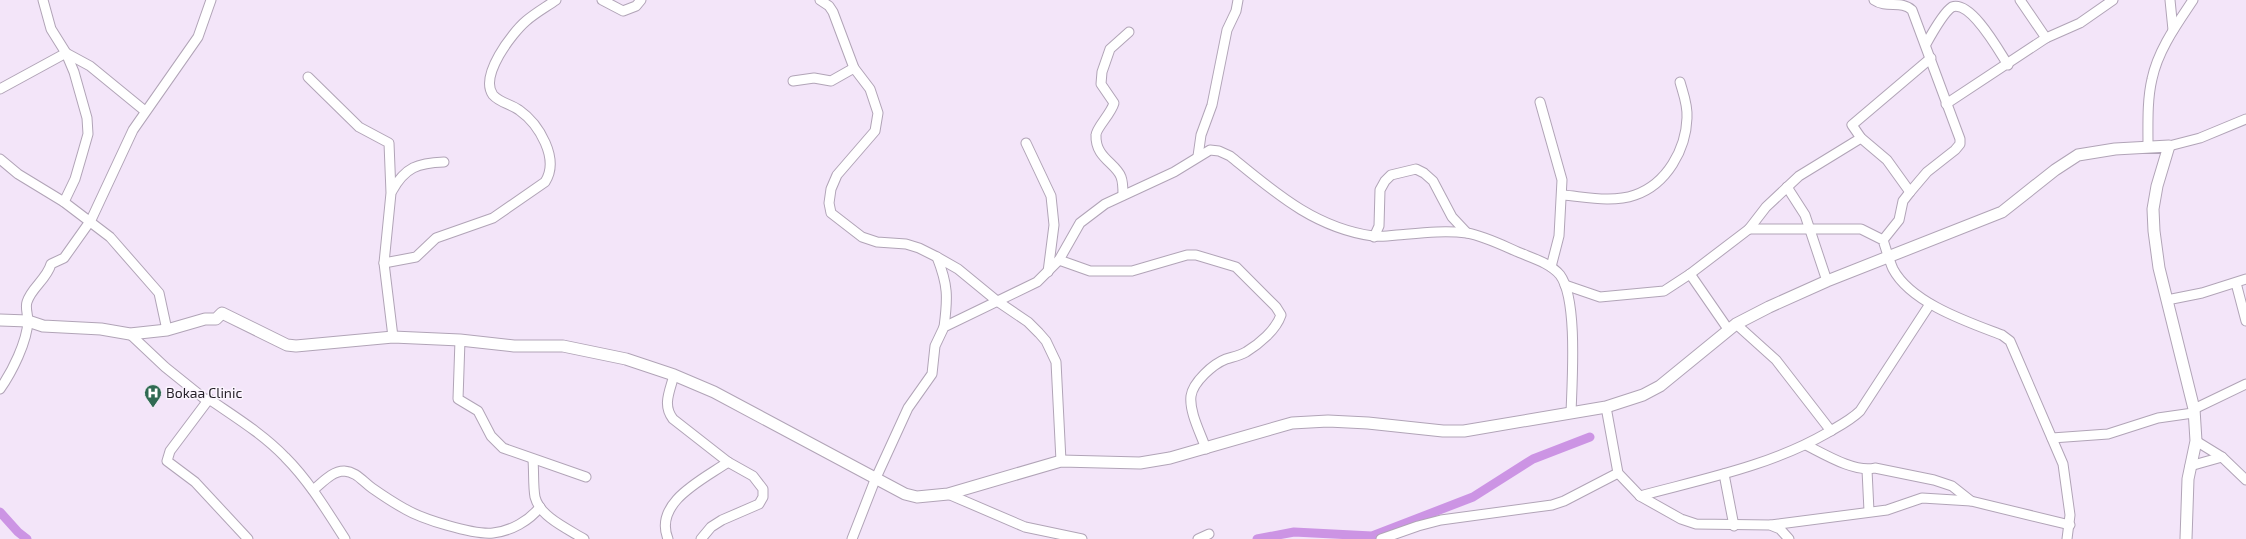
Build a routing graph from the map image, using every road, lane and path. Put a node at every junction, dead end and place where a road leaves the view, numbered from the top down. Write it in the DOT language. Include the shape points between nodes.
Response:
graph roads {
  1 [pos="43,0"];
  2 [pos="211,0"];
  3 [pos="556,0"];
  4 [pos="602,0"];
  5 [pos="641,0"];
  6 [pos="820,0"];
  7 [pos="1238,0"];
  8 [pos="1874,0"];
  9 [pos="2020,0"];
  10 [pos="2113,0"];
  11 [pos="2170,0"];
  12 [pos="2193,0"];
  13 [pos="2173,30"];
  14 [pos="1129,32"];
  15 [pos="2046,38"];
  16 [pos="1926,44"];
  17 [pos="66,53"];
  18 [pos="1931,58"];
  19 [pos="2008,65"];
  20 [pos="854,68"];
  21 [pos="308,77"];
  22 [pos="793,81"];
  23 [pos="1680,82"];
  24 [pos="0,89"];
  25 [pos="1540,102"];
  26 [pos="1946,104"];
  27 [pos="145,111"];
  28 [pos="2246,119"];
  29 [pos="1861,138"];
  30 [pos="1026,143"];
  31 [pos="2148,146"];
  32 [pos="2169,146"];
  33 [pos="1198,156"];
  34 [pos="0,159"];
  35 [pos="444,162"];
  36 [pos="1787,187"];
  37 [pos="1910,192"];
  38 [pos="391,193"];
  39 [pos="1123,195"];
  40 [pos="1562,195"];
  41 [pos="64,202"];
  42 [pos="91,220"];
  43 [pos="1749,228"];
  44 [pos="1810,229"];
  45 [pos="1467,234"];
  46 [pos="1374,237"];
  47 [pos="1883,240"];
  48 [pos="937,257"];
  49 [pos="1889,258"];
  50 [pos="1059,260"];
  51 [pos="384,263"];
  52 [pos="1552,267"];
  53 [pos="1048,272"];
  54 [pos="1690,274"];
  55 [pos="2246,279"];
  56 [pos="1827,282"];
  57 [pos="2236,283"];
  58 [pos="1566,285"];
  59 [pos="2167,300"];
  60 [pos="997,301"];
  61 [pos="1930,304"];
  62 [pos="0,320"];
  63 [pos="28,321"];
  64 [pos="2246,321"];
  65 [pos="944,327"];
  66 [pos="1732,327"];
  67 [pos="167,330"];
  68 [pos="130,334"];
  69 [pos="393,337"];
  70 [pos="460,340"];
  71 [pos="674,375"];
  72 [pos="2246,384"];
  73 [pos="0,389"];
  74 [pos="209,399"];
  75 [pos="1606,406"];
  76 [pos="2194,409"];
  77 [pos="1571,413"];
  78 [pos="1830,431"];
  79 [pos="2052,438"];
  80 [pos="2196,441"];
  81 [pos="1806,445"];
  82 [pos="1206,449"];
  83 [pos="2222,458"];
  84 [pos="533,460"];
  85 [pos="1061,461"];
  86 [pos="728,462"];
  87 [pos="2190,466"];
  88 [pos="1866,470"];
  89 [pos="1618,473"];
  90 [pos="1724,474"];
  91 [pos="586,477"];
  92 [pos="875,480"];
  93 [pos="2246,480"];
  94 [pos="313,490"];
  95 [pos="948,494"];
  96 [pos="1640,496"];
  97 [pos="1971,501"];
  98 [pos="540,507"];
  99 [pos="1869,511"];
  100 [pos="1770,525"];
  101 [pos="2070,525"];
  102 [pos="1734,526"];
  103 [pos="493,533"];
  104 [pos="1209,534"];
  105 [pos="239,535"];
  106 [pos="248,539"];
  107 [pos="345,539"];
  108 [pos="502,539"];
  109 [pos="584,539"];
  110 [pos="664,539"];
  111 [pos="701,539"];
  112 [pos="852,539"];
  113 [pos="1082,539"];
  114 [pos="1198,539"];
  115 [pos="1381,539"];
  116 [pos="1789,539"];
  117 [pos="2067,539"];
  118 [pos="2186,539"];
  1 -- 17 [label="street" via="51,29"];
  2 -- 27 [label="street" via="198,38"];
  3 -- 51 [label="street" via="521,26 496,60 490,72 489,87 498,99 519,110 534,125 545,142 551,164 550,175 545,182 493,218 436,238 416,257"];
  4 -- 5 [label="street" via="623,11 636,6"];
  6 -- 20 [label="street" via="829,6 832,12"];
  7 -- 33 [label="street" via="1227,30 1212,105 1201,136"];
  8 -- 16 [label="street" via="1881,5 1907,6 1916,19"];
  9 -- 15 [label="street"];
  10 -- 15 [label="street" via="2086,19"];
  11 -- 13 [label="street"];
  12 -- 13 [label="street"];
  13 -- 31 [label="street" via="2151,80"];
  14 -- 39 [label="street" via="1110,48 1106,60 1101,84 1114,103 1096,136 1102,155 1121,176"];
  15 -- 19 [label="street"];
  16 -- 18 [label="street"];
  16 -- 19 [label="street" via="1950,8 1958,4 1964,5 1975,16"];
  17 -- 24 [label="street"];
  17 -- 27 [label="street" via="90,66"];
  17 -- 41 [label="street" via="87,118 88,134 75,179"];
  18 -- 26 [label="street"];
  18 -- 29 [label="street" via="1852,125"];
  19 -- 26 [label="street"];
  20 -- 22 [label="street" via="831,80 814,78"];
  20 -- 48 [label="street" via="870,89 878,113 876,131 837,175 831,189 831,213 862,237 877,242 906,244"];
  21 -- 38 [label="street" via="356,124 389,143"];
  23 -- 40 [label="street" via="1686,102 1684,138 1676,160 1660,178 1636,195 1622,198"];
  25 -- 40 [label="street" via="1560,170"];
  26 -- 37 [label="street" via="1960,144 1927,172"];
  27 -- 42 [label="street" via="133,130"];
  28 -- 32 [label="street" via="2200,138"];
  29 -- 36 [label="street" via="1799,176"];
  29 -- 37 [label="street" via="1887,160"];
  30 -- 53 [label="street" via="1051,196 1054,225"];
  31 -- 32 [label="street"];
  31 -- 49 [label="street" via="2078,155 2054,170 2002,212"];
  32 -- 59 [label="street" via="2153,209 2159,268"];
  33 -- 39 [label="street" via="1174,172"];
  33 -- 46 [label="street" via="1210,150 1224,153 1287,203 1340,228"];
  34 -- 41 [label="street" via="18,174"];
  35 -- 38 [label="street" via="424,163 411,168 399,179"];
  36 -- 43 [label="street"];
  36 -- 44 [label="street" via="1802,210"];
  37 -- 47 [label="street" via="1903,201 1899,220"];
  38 -- 51 [label="street"];
  39 -- 50 [label="street" via="1099,208 1080,223"];
  40 -- 52 [label="street" via="1559,236"];
  41 -- 42 [label="street"];
  42 -- 63 [label="street" via="64,258 51,264 49,273 29,298 26,304"];
  42 -- 67 [label="street" via="110,236 159,293"];
  43 -- 44 [label="street"];
  43 -- 54 [label="street"];
  44 -- 47 [label="street" via="1861,229"];
  44 -- 56 [label="street"];
  45 -- 46 [label="street" via="1432,233"];
  45 -- 46 [label="street" via="1452,216 1433,181 1416,169 1391,175 1385,181 1380,190 1379,226"];
  45 -- 52 [label="street" via="1496,242"];
  47 -- 49 [label="street"];
  48 -- 60 [label="street" via="958,269"];
  48 -- 65 [label="street" via="945,278 947,293"];
  49 -- 56 [label="street"];
  49 -- 61 [label="street" via="1899,278 1910,290"];
  50 -- 53 [label="street"];
  50 -- 82 [label="street" via="1090,271 1132,271 1196,255 1236,267 1276,307 1280,315 1274,329 1246,351 1214,367 1194,387 1191,397 1192,409"];
  51 -- 69 [label="street"];
  52 -- 58 [label="street"];
  53 -- 60 [label="street" via="1037,282"];
  54 -- 58 [label="street" via="1664,291 1651,293 1600,297"];
  54 -- 66 [label="street"];
  55 -- 57 [label="street"];
  56 -- 66 [label="street" via="1769,307"];
  57 -- 59 [label="street"];
  57 -- 64 [label="street"];
  58 -- 77 [label="street" via="1574,346"];
  59 -- 76 [label="street"];
  60 -- 65 [label="street"];
  60 -- 85 [label="street" via="1028,322 1052,350 1058,381"];
  61 -- 78 [label="street" via="1860,410 1853,418"];
  61 -- 79 [label="street" via="2002,335 2010,341"];
  62 -- 63 [label="street"];
  63 -- 68 [label="street" via="43,326 102,329"];
  63 -- 73 [label="street" via="11,372"];
  65 -- 92 [label="street" via="935,346 932,374 908,408"];
  66 -- 75 [label="street" via="1660,386 1643,395"];
  66 -- 78 [label="street" via="1776,360"];
  67 -- 68 [label="street"];
  67 -- 69 [label="street" via="205,319 216,319 222,314 287,345"];
  68 -- 74 [label="street" via="171,372 206,400"];
  69 -- 70 [label="street"];
  70 -- 71 [label="street" via="514,346 564,346 626,359"];
  70 -- 84 [label="street" via="458,399 478,411 497,444 510,452"];
  71 -- 86 [label="street" via="667,400 669,414"];
  71 -- 92 [label="street" via="714,392 829,452"];
  72 -- 76 [label="street"];
  74 -- 94 [label="street" via="268,441 303,475"];
  74 -- 105 [label="street" via="170,451 166,461 195,482"];
  75 -- 77 [label="street"];
  75 -- 89 [label="street"];
  76 -- 79 [label="street" via="2193,413 2158,418 2108,434"];
  76 -- 80 [label="street"];
  77 -- 82 [label="street" via="1464,431 1355,422 1292,423"];
  78 -- 81 [label="street"];
  79 -- 101 [label="street" via="2063,464"];
  80 -- 83 [label="street"];
  80 -- 87 [label="street"];
  81 -- 88 [label="street"];
  81 -- 90 [label="street" via="1777,458"];
  82 -- 85 [label="street" via="1154,462"];
  83 -- 87 [label="street"];
  83 -- 93 [label="street"];
  84 -- 91 [label="street"];
  84 -- 98 [label="street" via="536,497"];
  85 -- 95 [label="street"];
  86 -- 110 [label="street" via="672,504 667,514"];
  86 -- 111 [label="street" via="753,476 763,489 763,497 759,504 711,527"];
  87 -- 118 [label="street"];
  88 -- 97 [label="street" via="1875,468 1934,480 1952,486"];
  88 -- 99 [label="street"];
  89 -- 96 [label="street"];
  89 -- 115 [label="street" via="1552,505 1441,520"];
  90 -- 96 [label="street"];
  90 -- 102 [label="street"];
  92 -- 95 [label="street" via="917,497"];
  92 -- 112 [label="street"];
  94 -- 103 [label="street" via="334,473 351,472 406,510 454,528"];
  94 -- 107 [label="street"];
  95 -- 113 [label="street" via="1025,527"];
  96 -- 102 [label="street" via="1696,524"];
  97 -- 99 [label="street" via="1928,498 1887,510"];
  97 -- 101 [label="street"];
  98 -- 103 [label="street" via="532,518 525,522"];
  98 -- 109 [label="street"];
  99 -- 100 [label="street"];
  100 -- 102 [label="street"];
  100 -- 116 [label="street" via="1780,529"];
  101 -- 117 [label="street"];
  103 -- 108 [label="street"];
  104 -- 114 [label="street"];
  105 -- 106 [label="street"];
}
